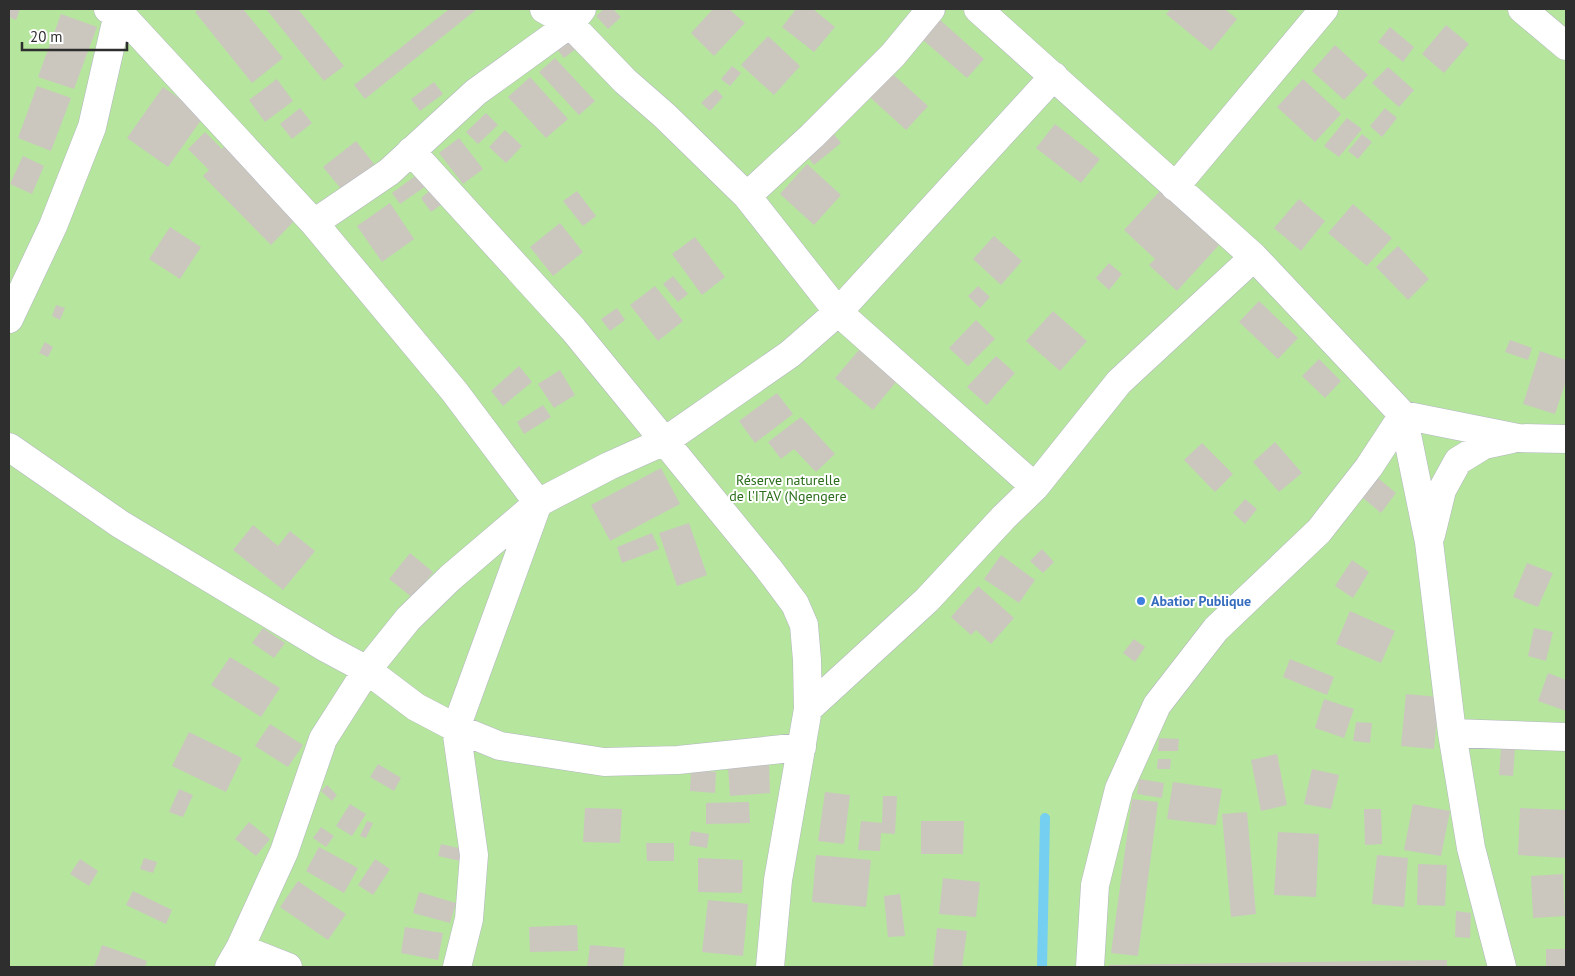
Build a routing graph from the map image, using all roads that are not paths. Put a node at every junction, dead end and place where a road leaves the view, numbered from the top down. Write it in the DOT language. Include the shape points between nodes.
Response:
graph roads {
  1 [pos="544,9"];
  2 [pos="932,9"];
  3 [pos="1324,9"];
  4 [pos="1522,9"];
  5 [pos="115,10"];
  6 [pos="981,10"];
  7 [pos="576,16"];
  8 [pos="1566,46"];
  9 [pos="1054,76"];
  10 [pos="411,151"];
  11 [pos="1176,187"];
  12 [pos="747,196"];
  13 [pos="314,223"];
  14 [pos="1254,258"];
  15 [pos="838,312"];
  16 [pos="9,319"];
  17 [pos="1403,415"];
  18 [pos="1518,438"];
  19 [pos="1566,440"];
  20 [pos="665,441"];
  21 [pos="9,447"];
  22 [pos="1034,487"];
  23 [pos="538,503"];
  24 [pos="1429,542"];
  25 [pos="367,670"];
  26 [pos="808,708"];
  27 [pos="456,728"];
  28 [pos="1452,733"];
  29 [pos="1566,737"];
  30 [pos="802,747"];
  31 [pos="234,958"];
  32 [pos="288,967"];
  33 [pos="457,967"];
  34 [pos="770,967"];
  35 [pos="1090,967"];
  36 [pos="1502,967"];
  1 -- 7 [label="street"];
  2 -- 12 [label="street" via="893,56"];
  3 -- 11 [label="street"];
  4 -- 8 [label="street"];
  5 -- 13 [label="street"];
  5 -- 16 [label="street" via="92,127 53,226"];
  6 -- 9 [label="street"];
  7 -- 10 [label="street" via="476,92"];
  7 -- 12 [label="street" via="625,81"];
  9 -- 11 [label="street"];
  9 -- 15 [label="street"];
  10 -- 13 [label="street" via="389,172"];
  10 -- 20 [label="street" via="573,329"];
  11 -- 14 [label="street"];
  12 -- 15 [label="street"];
  13 -- 23 [label="street" via="454,391"];
  14 -- 17 [label="street"];
  14 -- 22 [label="street" via="1119,382"];
  15 -- 20 [label="street" via="790,354"];
  15 -- 22 [label="street"];
  17 -- 18 [label="street"];
  17 -- 24 [label="street"];
  17 -- 35 [label="street" via="1369,467 1319,531 1216,629 1157,705 1119,790 1109,828 1095,885"];
  18 -- 19 [label="street"];
  18 -- 24 [label="street" via="1484,445 1458,461 1442,490"];
  20 -- 23 [label="street"];
  20 -- 26 [label="street" via="795,604 804,625"];
  21 -- 25 [label="street" via="120,524"];
  22 -- 26 [label="street" via="927,600"];
  23 -- 25 [label="street" via="463,566 408,619"];
  23 -- 27 [label="street"];
  24 -- 28 [label="street"];
  25 -- 27 [label="street" via="416,707"];
  25 -- 31 [label="street" via="323,739 284,852"];
  26 -- 30 [label="street"];
  27 -- 30 [label="street" via="500,746 604,762 678,760"];
  27 -- 33 [label="street" via="474,856 469,919"];
  28 -- 29 [label="street"];
  28 -- 36 [label="street" via="1471,848"];
  30 -- 34 [label="street" via="778,880"];
  31 -- 32 [label="street"];
}
